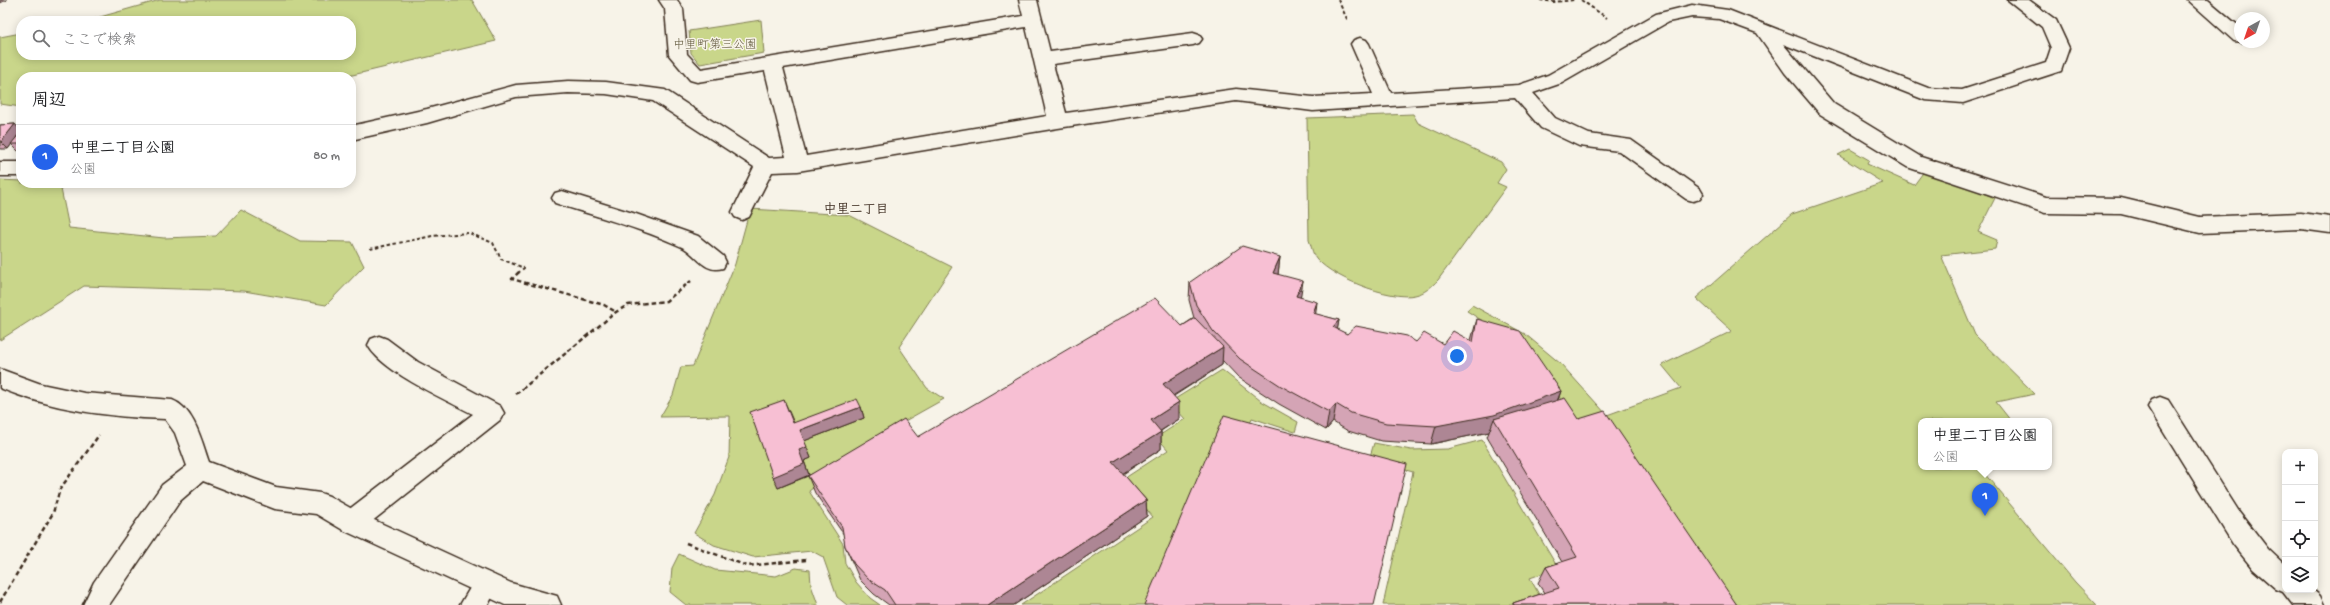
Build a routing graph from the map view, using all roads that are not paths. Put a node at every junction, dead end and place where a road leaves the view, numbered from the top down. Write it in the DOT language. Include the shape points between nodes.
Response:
graph roads {
  1 [pos="668,0"];
  2 [pos="1028,0"];
  3 [pos="2017,0"];
  4 [pos="2197,0"];
  5 [pos="1032,20"];
  6 [pos="1763,29"];
  7 [pos="2234,32"];
  8 [pos="1193,39"];
  9 [pos="1360,44"];
  10 [pos="1042,59"];
  11 [pos="773,64"];
  12 [pos="1520,91"];
  13 [pos="1385,100"];
  14 [pos="1058,121"];
  15 [pos="356,132"];
  16 [pos="798,164"];
  17 [pos="765,165"];
  18 [pos="0,168"];
  19 [pos="16,169"];
  20 [pos="1694,194"];
  21 [pos="562,198"];
  22 [pos="742,212"];
  23 [pos="2330,225"];
  24 [pos="715,262"];
  25 [pos="379,346"];
  26 [pos="0,378"];
  27 [pos="2160,407"];
  28 [pos="200,469"];
  29 [pos="352,522"];
  30 [pos="2282,577"];
  31 [pos="2298,593"];
  32 [pos="480,594"];
  33 [pos="96,605"];
  34 [pos="548,605"];
  35 [pos="2312,605"];
  1 -- 11 [label="street" via="674,9 678,55 697,76"];
  2 -- 5 [label="street"];
  3 -- 6 [label="street" via="2050,24 2060,48 2054,67 1963,97 1925,94"];
  4 -- 7 [label="street"];
  5 -- 10 [label="street"];
  5 -- 11 [label="street"];
  6 -- 12 [label="street" via="1722,14 1692,11 1662,18 1555,79"];
  6 -- 23 [label="street" via="1792,69 1827,109 1914,162 2045,205 2121,206 2200,225 2301,221"];
  8 -- 10 [label="street"];
  9 -- 13 [label="street"];
  10 -- 14 [label="street"];
  11 -- 16 [label="street"];
  12 -- 13 [label="street"];
  12 -- 20 [label="street" via="1548,123 1586,141 1624,145"];
  13 -- 14 [label="street" via="1313,104 1236,95"];
  14 -- 16 [label="street"];
  15 -- 17 [label="street" via="427,116 516,91 568,87 606,88 658,94"];
  16 -- 17 [label="street"];
  17 -- 22 [label="street"];
  18 -- 19 [label="street"];
  21 -- 24 [label="street" via="691,242"];
  25 -- 29 [label="street" via="410,369 492,413"];
  26 -- 28 [label="street" via="16,386 76,402 172,410 185,429"];
  27 -- 30 [label="street" via="2184,440 2218,502 2256,554"];
  28 -- 29 [label="street" via="274,498 320,504"];
  28 -- 33 [label="street" via="171,493 103,590"];
  29 -- 32 [label="street"];
  31 -- 35 [label="street"];
  32 -- 34 [label="street" via="508,594"];
}
